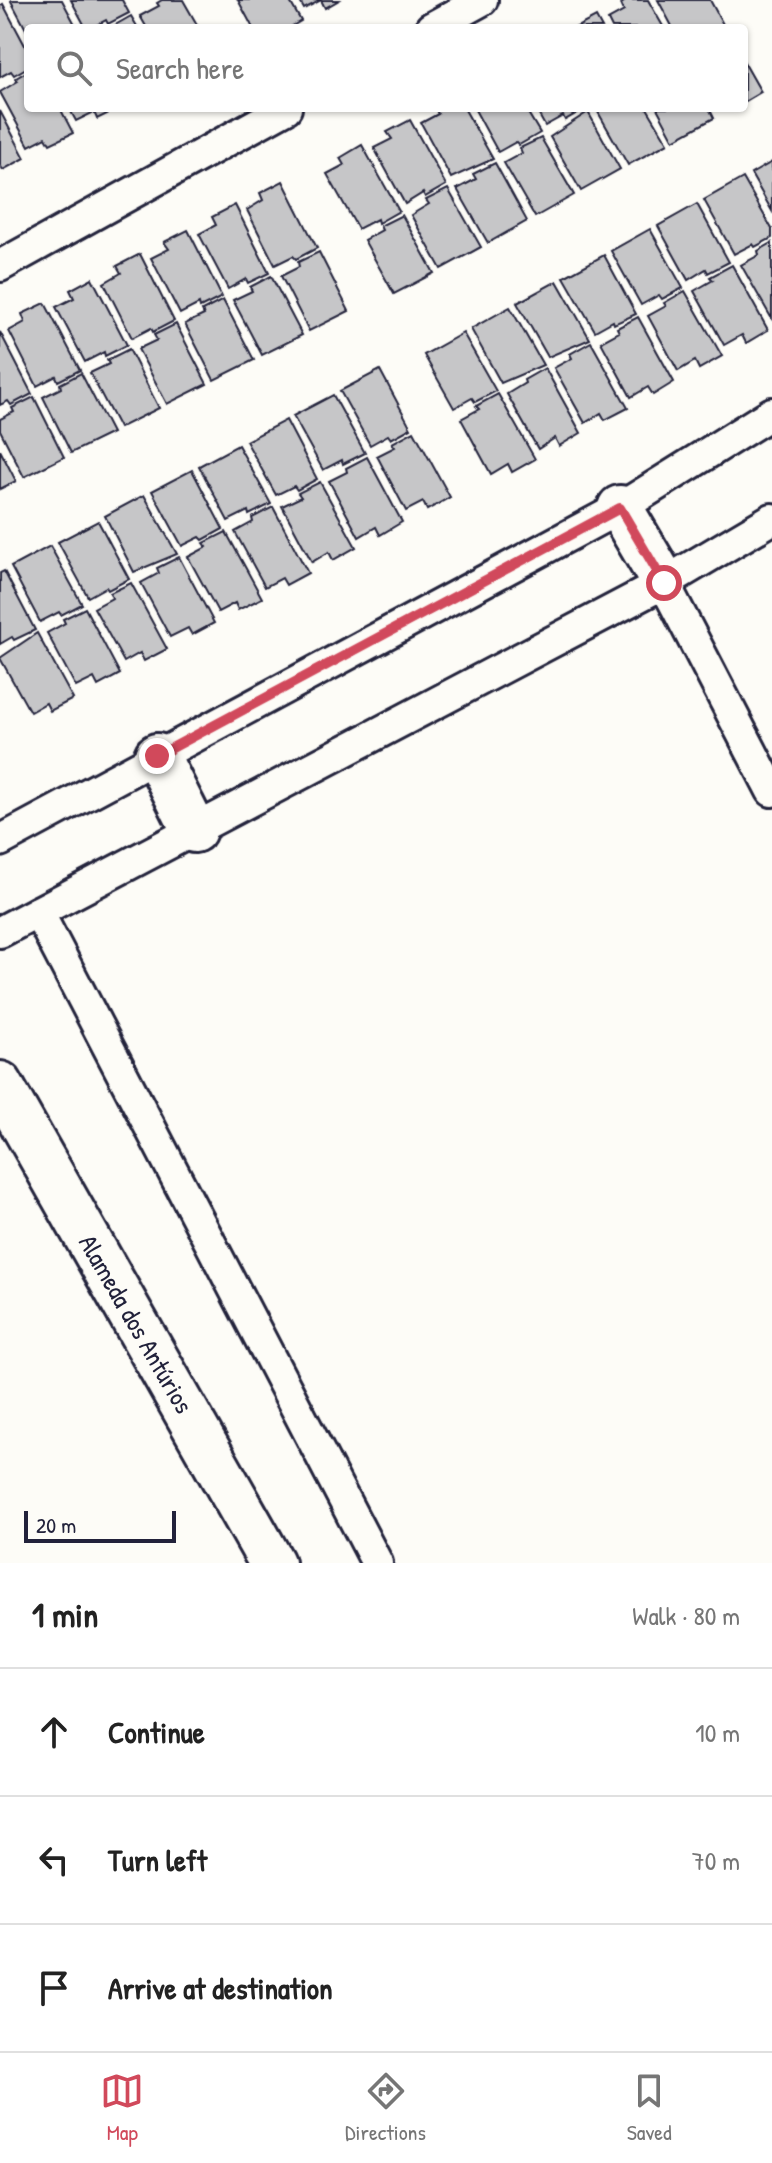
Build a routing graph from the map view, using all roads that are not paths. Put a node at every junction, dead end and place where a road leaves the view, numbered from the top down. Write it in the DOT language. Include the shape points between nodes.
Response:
graph roads {
  1 [pos="482,0"];
  2 [pos="438,24"];
  3 [pos="279,112"];
  4 [pos="0,266"];
  5 [pos="772,413"];
  6 [pos="620,508"];
  7 [pos="772,519"];
  8 [pos="664,583"];
  9 [pos="157,756"];
  10 [pos="772,791"];
  11 [pos="194,830"];
  12 [pos="0,841"];
  13 [pos="38,912"];
  14 [pos="0,932"];
  15 [pos="0,1084"];
  16 [pos="272,1563"];
  17 [pos="377,1563"];
  1 -- 2 [label="lane"];
  3 -- 4 [label="lane"];
  5 -- 6 [label="lane"];
  6 -- 8 [label="street"];
  6 -- 9 [label="lane"];
  7 -- 8 [label="lane"];
  8 -- 10 [label="lane"];
  8 -- 11 [label="lane"];
  9 -- 11 [label="street"];
  9 -- 12 [label="lane"];
  11 -- 13 [label="lane"];
  13 -- 14 [label="lane"];
  13 -- 17 [label="lane"];
  15 -- 16 [label="street, Alameda dos Antúrios"];
}
